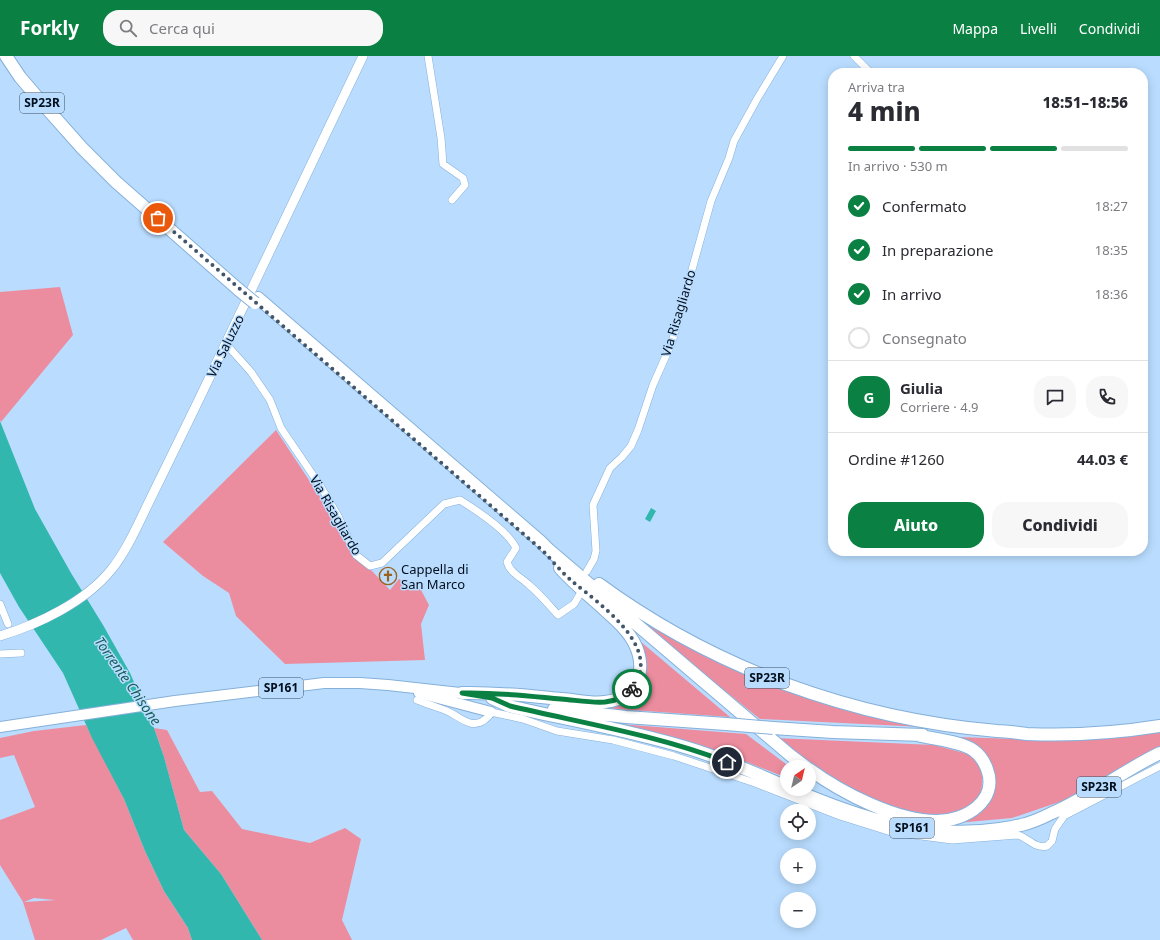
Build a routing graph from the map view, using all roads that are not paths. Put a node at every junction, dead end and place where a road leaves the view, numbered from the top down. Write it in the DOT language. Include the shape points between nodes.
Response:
graph roads {
  1 [pos="6,56"];
  2 [pos="13,56"];
  3 [pos="363,56"];
  4 [pos="428,56"];
  5 [pos="783,56"];
  6 [pos="854,56"];
  7 [pos="866,68"];
  8 [pos="452,200"];
  9 [pos="241,287"];
  10 [pos="226,344"];
  11 [pos="541,545"];
  12 [pos="587,571"];
  13 [pos="580,594"];
  14 [pos="0,604"];
  15 [pos="8,624"];
  16 [pos="0,636"];
  17 [pos="21,653"];
  18 [pos="0,654"];
  19 [pos="388,685"];
  20 [pos="462,693"];
  21 [pos="492,698"];
  22 [pos="418,700"];
  23 [pos="491,712"];
  24 [pos="37,721"];
  25 [pos="1160,726"];
  26 [pos="0,727"];
  27 [pos="0,734"];
  28 [pos="1026,734"];
  29 [pos="917,735"];
  30 [pos="1160,753"];
  31 [pos="790,760"];
  32 [pos="797,760"];
  33 [pos="1160,766"];
  34 [pos="816,774"];
  35 [pos="816,779"];
  36 [pos="780,784"];
  37 [pos="809,796"];
  38 [pos="1037,820"];
  1 -- 9 [label="highway, SP23R" via="50,112 116,182"];
  2 -- 9 [label="highway, SP23R" via="86,145 120,179"];
  3 -- 10 [label="main road, Via Saluzzo"];
  4 -- 8 [label="street" via="443,164 463,178 465,185"];
  5 -- 12 [label="street, Via Risagliardo" via="734,141 711,201 672,342 653,385 638,430 631,446 610,468 593,505 596,551"];
  6 -- 7 [label="street"];
  9 -- 11 [label="highway, SP23R, bridge"];
  10 -- 13 [label="street, Via Risagliardo" via="270,400 281,428 321,487 356,555 370,566 382,563 444,504 460,500 484,515 510,538 516,548 507,562 508,566 558,615 574,604"];
  10 -- 16 [label="main road, Via Saluzzo" via="139,521 111,570 67,606"];
  11 -- 20 [label="highway, SP161" via="570,580 615,619 629,635 640,658 640,673 635,684 622,697 606,702 480,692"];
  11 -- 28 [label="highway, SP23R" via="550,546 605,589 669,630 722,658 771,679 839,703 905,718"];
  11 -- 31 [label="highway, SP23R" via="737,718"];
  11 -- 32 [label="highway, SP23R"];
  14 -- 15 [label="street"];
  17 -- 18 [label="street"];
  19 -- 20 [label="main road, SP161"];
  19 -- 23 [label="main road"];
  19 -- 24 [label="main road, SP161" via="324,683"];
  20 -- 21 [label="main road, SP161"];
  21 -- 29 [label="highway, SP161, bridge" via="568,711 626,717"];
  21 -- 36 [label="highway, SP161" via="510,706 689,748"];
  22 -- 23 [label="street" via="472,724 483,721"];
  23 -- 33 [label="street" via="523,719 557,731 613,740 674,756 891,832 952,840 1018,834 1034,844 1047,846 1064,816"];
  24 -- 26 [label="main road, SP161"];
  24 -- 27 [label="main road"];
  25 -- 28 [label="highway, SP23R" via="1088,733"];
  28 -- 29 [label="highway, SP161"];
  29 -- 34 [label="highway" via="967,747 980,757 988,772 989,786 976,809 958,818 938,821 901,815 851,795"];
  30 -- 38 [label="highway, SP23R"];
  35 -- 38 [label="highway, SP23R" via="887,815 934,826 966,828"];
  37 -- 38 [label="highway, SP161" via="871,818 928,830 989,830 1021,826"];
}
